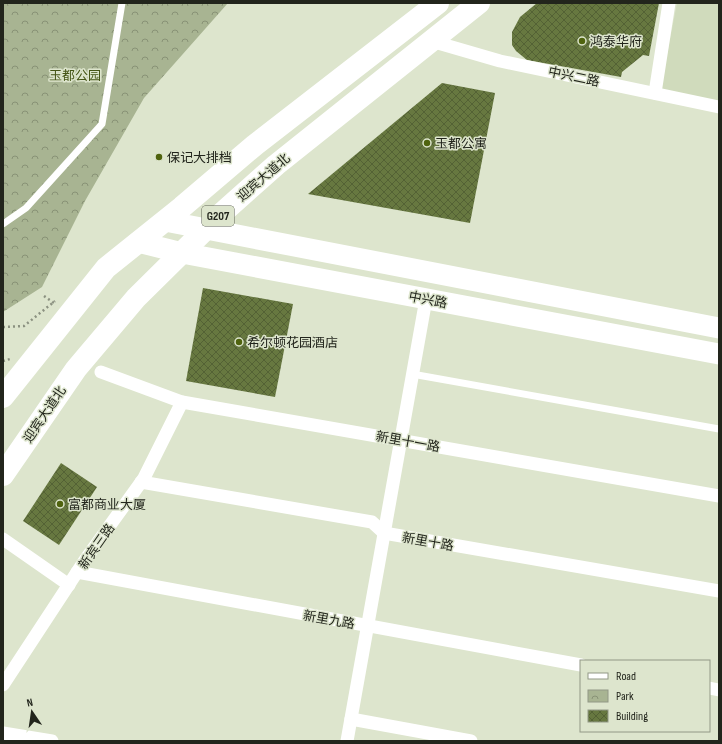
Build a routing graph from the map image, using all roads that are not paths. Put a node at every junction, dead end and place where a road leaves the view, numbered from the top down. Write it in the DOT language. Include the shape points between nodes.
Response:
graph roads {
  1 [pos="122,3"];
  2 [pos="438,3"];
  3 [pos="479,3"];
  4 [pos="669,3"];
  5 [pos="431,41"];
  6 [pos="654,93"];
  7 [pos="719,107"];
  8 [pos="165,221"];
  9 [pos="3,224"];
  10 [pos="206,228"];
  11 [pos="138,242"];
  12 [pos="182,252"];
  13 [pos="426,299"];
  14 [pos="719,328"];
  15 [pos="719,354"];
  16 [pos="91,368"];
  17 [pos="412,374"];
  18 [pos="3,397"];
  19 [pos="182,402"];
  20 [pos="719,429"];
  21 [pos="400,440"];
  22 [pos="3,475"];
  23 [pos="141,482"];
  24 [pos="719,496"];
  25 [pos="384,533"];
  26 [pos="3,539"];
  27 [pos="77,572"];
  28 [pos="69,585"];
  29 [pos="719,591"];
  30 [pos="368,626"];
  31 [pos="580,665"];
  32 [pos="3,686"];
  33 [pos="351,719"];
  34 [pos="3,733"];
  35 [pos="52,741"];
  36 [pos="347,741"];
  37 [pos="472,741"];
  1 -- 9 [label="lane" via="102,124 26,208"];
  2 -- 8 [label="highway, G207" via="255,145"];
  3 -- 5 [label="highway, 迎宾大道北 / G207"];
  4 -- 6 [label="street"];
  5 -- 6 [label="street, 中兴二路" via="500,61"];
  5 -- 10 [label="highway, 迎宾大道北 / G207" via="276,165"];
  6 -- 7 [label="street, 中兴二路"];
  8 -- 10 [label="main road, 中兴路"];
  8 -- 11 [label="highway, G207"];
  10 -- 12 [label="highway, 迎宾大道北 / G207"];
  10 -- 14 [label="main road, 中兴路"];
  11 -- 12 [label="main road, 中兴路"];
  11 -- 18 [label="highway, G207" via="106,268"];
  12 -- 13 [label="main road, 中兴路"];
  12 -- 16 [label="highway, 迎宾大道北 / G207" via="136,298"];
  13 -- 15 [label="main road, 中兴路"];
  13 -- 17 [label="street"];
  16 -- 19 [label="street, 新里十一路"];
  16 -- 22 [label="highway, 迎宾大道北 / G207"];
  17 -- 20 [label="lane"];
  17 -- 21 [label="street"];
  19 -- 21 [label="street, 新里十一路"];
  19 -- 23 [label="street, 新宾三路"];
  21 -- 24 [label="street, 新里十一路"];
  21 -- 25 [label="street"];
  23 -- 25 [label="street, 新里十路" via="372,522"];
  23 -- 27 [label="street, 新宾三路"];
  25 -- 29 [label="street, 新里十路"];
  25 -- 30 [label="street"];
  26 -- 28 [label="street"];
  27 -- 28 [label="street, 新宾三路"];
  27 -- 30 [label="street, 新里九路"];
  28 -- 32 [label="street, 新宾三路"];
  30 -- 31 [label="street, 新里九路"];
  30 -- 33 [label="street"];
  33 -- 36 [label="street"];
  33 -- 37 [label="street"];
  34 -- 35 [label="street"];
}
